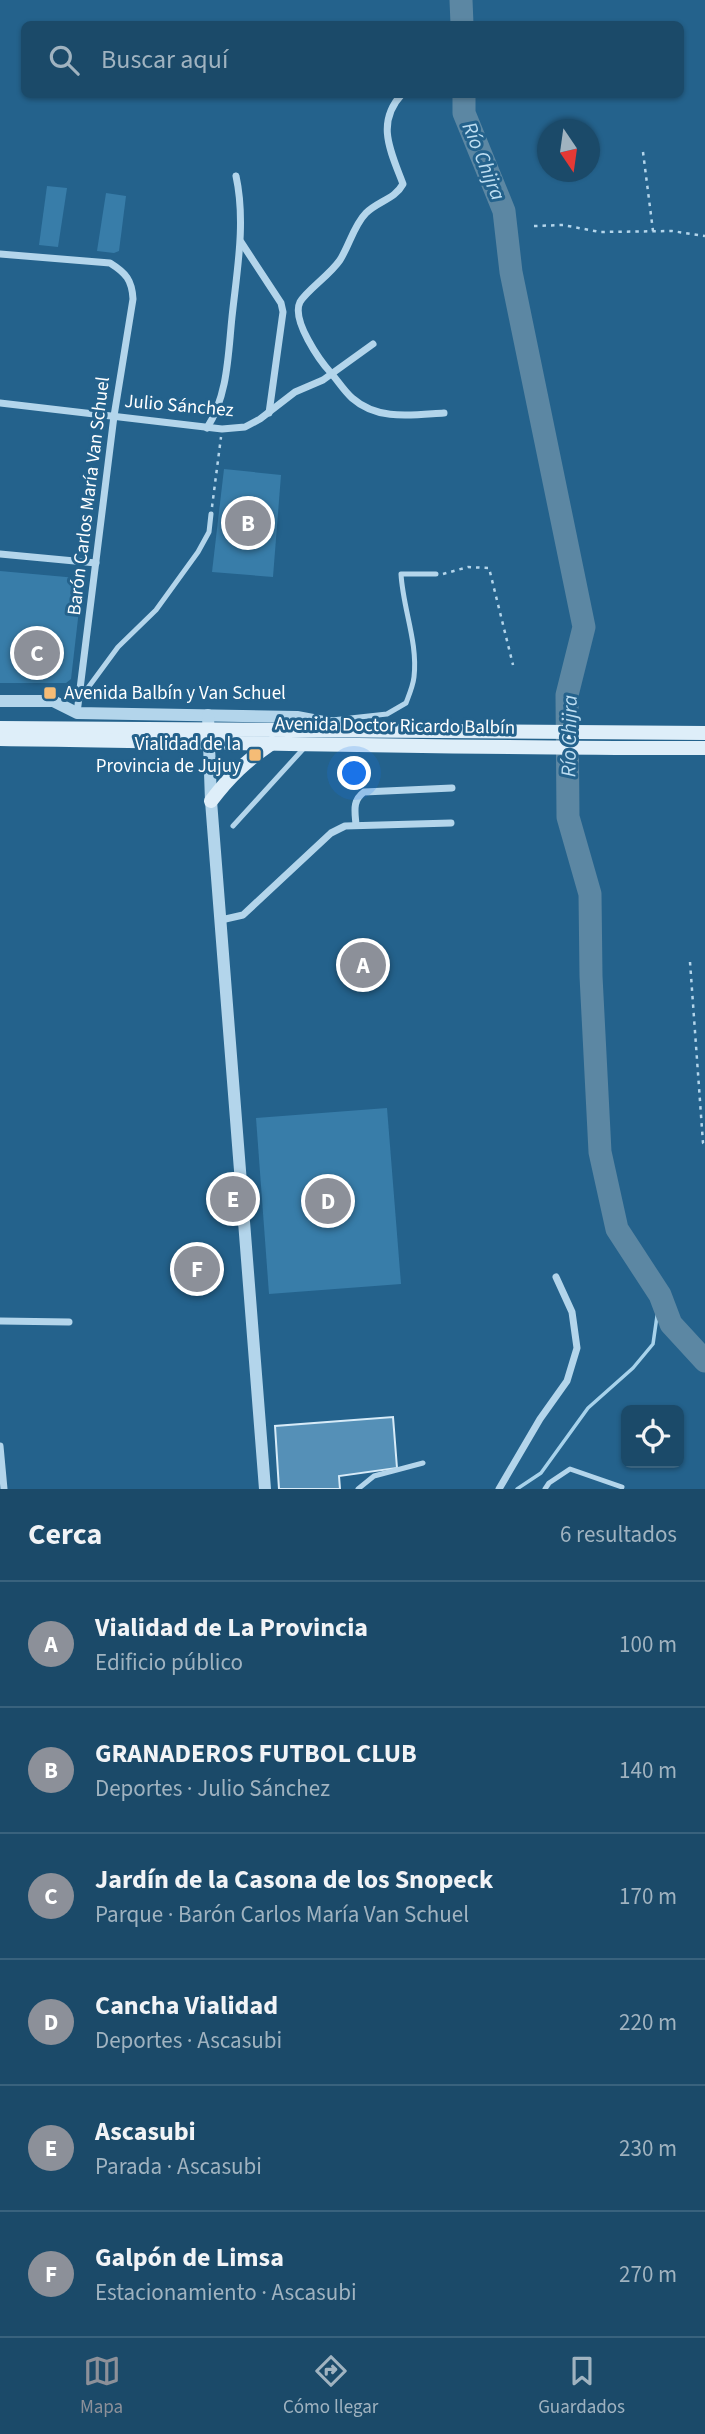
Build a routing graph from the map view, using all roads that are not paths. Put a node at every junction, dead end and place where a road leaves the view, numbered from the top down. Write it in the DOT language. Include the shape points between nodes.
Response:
graph roads {
  1 [pos="399,98"];
  2 [pos="236,176"];
  3 [pos="241,242"];
  4 [pos="0,254"];
  5 [pos="298,307"];
  6 [pos="283,312"];
  7 [pos="373,344"];
  8 [pos="332,374"];
  9 [pos="0,403"];
  10 [pos="444,413"];
  11 [pos="269,414"];
  12 [pos="114,416"];
  13 [pos="207,428"];
  14 [pos="211,514"];
  15 [pos="0,554"];
  16 [pos="96,563"];
  17 [pos="436,574"];
  18 [pos="0,701"];
  19 [pos="77,708"];
  20 [pos="322,721"];
  21 [pos="0,728"];
  22 [pos="208,729"];
  23 [pos="349,732"];
  24 [pos="705,733"];
  25 [pos="0,739"];
  26 [pos="272,743"];
  27 [pos="309,743"];
  28 [pos="705,748"];
  29 [pos="452,789"];
  30 [pos="211,801"];
  31 [pos="452,823"];
  32 [pos="356,825"];
  33 [pos="233,826"];
  34 [pos="221,920"];
  35 [pos="556,1276"];
  36 [pos="0,1321"];
  37 [pos="69,1322"];
  38 [pos="0,1447"];
  39 [pos="423,1463"];
  40 [pos="622,1487"];
  41 [pos="4,1489"];
  42 [pos="265,1489"];
  43 [pos="358,1489"];
  44 [pos="499,1489"];
  45 [pos="545,1489"];
  1 -- 5 [label="street" via="386,128 403,184 399,192 365,213 340,261"];
  2 -- 3 [label="street"];
  3 -- 6 [label="street"];
  3 -- 13 [label="street" via="224,387"];
  4 -- 12 [label="street, Barón Carlos María Van Schuel" via="110,263 132,283"];
  5 -- 6 [label="street"];
  5 -- 8 [label="street" via="300,323"];
  6 -- 11 [label="street"];
  7 -- 8 [label="street, Julio Sánchez"];
  8 -- 10 [label="street" via="352,399 376,411 396,416"];
  8 -- 11 [label="street, Julio Sánchez" via="295,392"];
  9 -- 12 [label="street, Julio Sánchez"];
  11 -- 13 [label="street, Julio Sánchez" via="244,427"];
  12 -- 13 [label="street, Julio Sánchez"];
  12 -- 16 [label="street, Barón Carlos María Van Schuel"];
  14 -- 19 [label="lane" via="209,532 198,552 156,610 118,647"];
  15 -- 16 [label="street"];
  16 -- 19 [label="street, Barón Carlos María Van Schuel"];
  17 -- 20 [label="lane" via="401,574 414,641 414,679 406,703 387,714"];
  18 -- 19 [label="street" via="53,701"];
  19 -- 22 [label="street"];
  20 -- 22 [label="street" via="298,717"];
  20 -- 23 [label="street"];
  21 -- 22 [label="main road, Avenida Doctor Ricardo Balbín"];
  22 -- 23 [label="main road, Avenida Doctor Ricardo Balbín"];
  22 -- 25 [label="main road, Avenida Doctor Ricardo Balbín"];
  22 -- 26 [label="main road, Avenida Doctor Ricardo Balbín"];
  22 -- 30 [label="street"];
  23 -- 24 [label="main road, Avenida Doctor Ricardo Balbín"];
  26 -- 27 [label="main road, Avenida Doctor Ricardo Balbín"];
  26 -- 30 [label="main road" via="231,774"];
  27 -- 28 [label="main road, Avenida Doctor Ricardo Balbín"];
  27 -- 33 [label="lane"];
  29 -- 32 [label="street" via="364,792 355,804"];
  30 -- 34 [label="street"];
  31 -- 32 [label="street"];
  32 -- 34 [label="street" via="331,833 243,915"];
  34 -- 42 [label="street"];
  35 -- 44 [label="street" via="572,1312 577,1348 567,1381"];
  36 -- 37 [label="street"];
  38 -- 41 [label="street"];
  39 -- 43 [label="lane" via="374,1476"];
  40 -- 45 [label="lane" via="570,1469"];
}
